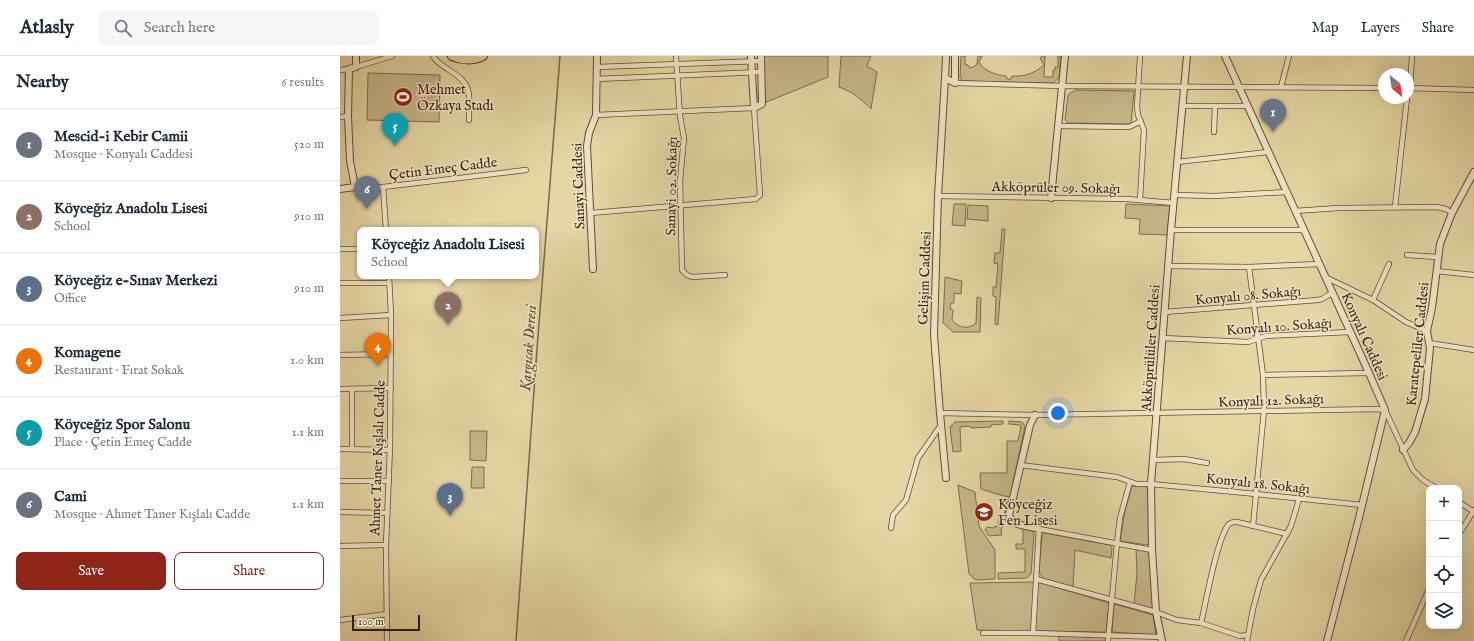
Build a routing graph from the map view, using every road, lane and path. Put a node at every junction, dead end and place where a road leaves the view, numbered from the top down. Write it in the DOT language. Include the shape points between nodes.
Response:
graph roads {
  1 [pos="356,56"];
  2 [pos="392,56"];
  3 [pos="433,56"];
  4 [pos="452,56"];
  5 [pos="483,56"];
  6 [pos="597,56"];
  7 [pos="676,56"];
  8 [pos="946,56"];
  9 [pos="955,56"];
  10 [pos="1065,56"];
  11 [pos="1140,56"];
  12 [pos="1187,56"];
  13 [pos="1225,56"];
  14 [pos="1289,56"];
  15 [pos="1412,56"];
  16 [pos="752,58"];
  17 [pos="761,58"];
  18 [pos="676,64"];
  19 [pos="356,67"];
  20 [pos="597,67"];
  21 [pos="1411,68"];
  22 [pos="349,69"];
  23 [pos="340,70"];
  24 [pos="761,72"];
  25 [pos="752,73"];
  26 [pos="676,76"];
  27 [pos="945,78"];
  28 [pos="596,79"];
  29 [pos="955,83"];
  30 [pos="1063,86"];
  31 [pos="1184,86"];
  32 [pos="1138,87"];
  33 [pos="1239,87"];
  34 [pos="1281,87"];
  35 [pos="1378,88"];
  36 [pos="1414,90"];
  37 [pos="1474,90"];
  38 [pos="1406,104"];
  39 [pos="1182,106"];
  40 [pos="1215,106"];
  41 [pos="1248,106"];
  42 [pos="754,108"];
  43 [pos="679,112"];
  44 [pos="596,115"];
  45 [pos="348,116"];
  46 [pos="340,117"];
  47 [pos="469,120"];
  48 [pos="1141,121"];
  49 [pos="1058,126"];
  50 [pos="1214,132"];
  51 [pos="1268,152"];
  52 [pos="1177,162"];
  53 [pos="526,170"];
  54 [pos="1474,172"];
  55 [pos="355,187"];
  56 [pos="383,187"];
  57 [pos="340,189"];
  58 [pos="1286,192"];
  59 [pos="1175,195"];
  60 [pos="938,196"];
  61 [pos="1051,198"];
  62 [pos="1140,200"];
  63 [pos="1174,202"];
  64 [pos="680,205"];
  65 [pos="1395,207"];
  66 [pos="1295,211"];
  67 [pos="591,213"];
  68 [pos="1452,213"];
  69 [pos="386,227"];
  70 [pos="1171,230"];
  71 [pos="1304,230"];
  72 [pos="340,249"];
  73 [pos="357,249"];
  74 [pos="1407,255"];
  75 [pos="1437,257"];
  76 [pos="1320,264"];
  77 [pos="1389,264"];
  78 [pos="1168,266"];
  79 [pos="1249,267"];
  80 [pos="593,269"];
  81 [pos="1436,271"];
  82 [pos="725,274"];
  83 [pos="1474,275"];
  84 [pos="1326,277"];
  85 [pos="389,279"];
  86 [pos="340,283"];
  87 [pos="389,283"];
  88 [pos="1332,293"];
  89 [pos="1373,300"];
  90 [pos="1254,305"];
  91 [pos="1165,312"];
  92 [pos="391,315"];
  93 [pos="340,318"];
  94 [pos="1427,331"];
  95 [pos="1350,332"];
  96 [pos="1162,338"];
  97 [pos="1258,338"];
  98 [pos="1429,343"];
  99 [pos="1474,350"];
  100 [pos="391,354"];
  101 [pos="340,355"];
  102 [pos="1369,373"];
  103 [pos="1263,375"];
  104 [pos="391,388"];
  105 [pos="340,389"];
  106 [pos="352,389"];
  107 [pos="1264,410"];
  108 [pos="1385,410"];
  109 [pos="940,413"];
  110 [pos="1157,413"];
  111 [pos="1035,415"];
  112 [pos="941,425"];
  113 [pos="340,449"];
  114 [pos="352,449"];
  115 [pos="390,450"];
  116 [pos="1403,450"];
  117 [pos="1153,460"];
  118 [pos="1207,463"];
  119 [pos="1020,466"];
  120 [pos="946,478"];
  121 [pos="340,481"];
  122 [pos="389,481"];
  123 [pos="1130,482"];
  124 [pos="1151,484"];
  125 [pos="1431,485"];
  126 [pos="1256,494"];
  127 [pos="1299,499"];
  128 [pos="1462,504"];
  129 [pos="1362,505"];
  130 [pos="1474,511"];
  131 [pos="340,512"];
  132 [pos="387,513"];
  133 [pos="1253,526"];
  134 [pos="891,528"];
  135 [pos="1039,529"];
  136 [pos="1462,529"];
  137 [pos="1287,534"];
  138 [pos="1117,543"];
  139 [pos="386,545"];
  140 [pos="340,546"];
  141 [pos="1152,550"];
  142 [pos="1036,579"];
  143 [pos="1427,593"];
  144 [pos="1112,601"];
  145 [pos="1156,612"];
  146 [pos="387,614"];
  147 [pos="340,620"];
  148 [pos="1201,623"];
  149 [pos="984,633"];
  150 [pos="1033,633"];
  151 [pos="1109,635"];
  152 [pos="1248,635"];
  153 [pos="1162,639"];
  154 [pos="387,641"];
  155 [pos="1108,641"];
  156 [pos="1247,641"];
  157 [pos="1252,641"];
  158 [pos="1327,641"];
  159 [pos="1406,641"];
  1 -- 19 [label="street"];
  2 -- 19 [label="street"];
  3 -- 47 [label="street" via="437,62 466,82 470,93"];
  4 -- 5 [label="highway" via="474,59"];
  6 -- 20 [label="street, Sanayi Caddesi"];
  7 -- 18 [label="street, Sanayi 02. Sokağı"];
  8 -- 27 [label="street, Gelişim Caddesi"];
  9 -- 29 [label="street"];
  10 -- 30 [label="street"];
  11 -- 32 [label="street"];
  12 -- 31 [label="street, Akköprülüler Caddesi"];
  13 -- 33 [label="street, Konyalı Caddesi"];
  14 -- 34 [label="street"];
  15 -- 21 [label="street"];
  16 -- 17 [label="street"];
  16 -- 18 [label="street"];
  16 -- 25 [label="street"];
  17 -- 24 [label="street"];
  18 -- 20 [label="street"];
  18 -- 26 [label="street, Sanayi 02. Sokağı"];
  19 -- 22 [label="street"];
  20 -- 28 [label="street, Sanayi Caddesi"];
  22 -- 23 [label="street"];
  22 -- 45 [label="street"];
  24 -- 25 [label="street"];
  24 -- 42 [label="street" via="762,104"];
  25 -- 26 [label="street"];
  25 -- 42 [label="street"];
  26 -- 28 [label="street"];
  26 -- 43 [label="street, Sanayi 02. Sokağı"];
  27 -- 29 [label="street"];
  27 -- 60 [label="street, Gelişim Caddesi"];
  28 -- 44 [label="street, Sanayi Caddesi"];
  29 -- 30 [label="street"];
  30 -- 32 [label="street"];
  30 -- 49 [label="street"];
  31 -- 32 [label="street"];
  31 -- 33 [label="street"];
  31 -- 39 [label="street, Akköprülüler Caddesi"];
  32 -- 48 [label="street" via="1137,112"];
  33 -- 34 [label="street"];
  33 -- 41 [label="street, Konyalı Caddesi"];
  34 -- 35 [label="street"];
  36 -- 37 [label="street"];
  38 -- 65 [label="street"];
  39 -- 40 [label="street"];
  39 -- 52 [label="street, Akköprülüler Caddesi"];
  40 -- 41 [label="street"];
  40 -- 50 [label="street"];
  41 -- 51 [label="street, Konyalı Caddesi"];
  42 -- 43 [label="street"];
  42 -- 64 [label="street" via="760,190 758,197"];
  43 -- 44 [label="street"];
  43 -- 64 [label="street, Sanayi 02. Sokağı" via="684,138"];
  44 -- 67 [label="street, Sanayi Caddesi" via="587,146"];
  45 -- 46 [label="street"];
  45 -- 55 [label="street" via="350,161"];
  48 -- 49 [label="street" via="1129,126"];
  48 -- 62 [label="street" via="1144,130"];
  49 -- 61 [label="street"];
  51 -- 52 [label="street"];
  51 -- 58 [label="street, Konyalı Caddesi"];
  52 -- 59 [label="street, Akköprülüler Caddesi"];
  53 -- 56 [label="street, Çetin Emeç Cadde"];
  54 -- 68 [label="street, Karatepeliler Caddesi"];
  55 -- 56 [label="street, Çetin Emeç Cadde"];
  55 -- 57 [label="street, Çetin Emeç Cadde"];
  56 -- 69 [label="street"];
  58 -- 59 [label="street" via="1215,196"];
  58 -- 66 [label="street, Konyalı Caddesi"];
  59 -- 63 [label="street, Akköprülüler Caddesi"];
  60 -- 61 [label="street, Akköprüler 09. Sokağı"];
  60 -- 109 [label="street, Gelişim Caddesi" via="934,335"];
  61 -- 62 [label="street, Akköprüler 09. Sokağı"];
  62 -- 63 [label="street, Akköprüler 09. Sokağı"];
  63 -- 70 [label="street, Akköprülüler Caddesi"];
  64 -- 67 [label="street"];
  64 -- 82 [label="street, Sanayi 02. Sokağı" via="681,266 684,273 697,277"];
  65 -- 66 [label="street"];
  65 -- 68 [label="street" via="1441,207"];
  66 -- 71 [label="street, Konyalı Caddesi"];
  67 -- 80 [label="street, Sanayi Caddesi"];
  68 -- 75 [label="street, Karatepeliler Caddesi"];
  70 -- 71 [label="street"];
  70 -- 78 [label="street, Akköprülüler Caddesi"];
  71 -- 76 [label="street, Konyalı Caddesi"];
  72 -- 73 [label="street"];
  74 -- 75 [label="street"];
  75 -- 81 [label="street, Karatepeliler Caddesi"];
  76 -- 79 [label="street"];
  76 -- 84 [label="street, Konyalı Caddesi"];
  77 -- 89 [label="street"];
  78 -- 79 [label="street"];
  78 -- 91 [label="street, Akköprülüler Caddesi"];
  79 -- 90 [label="street"];
  81 -- 83 [label="street"];
  81 -- 94 [label="street, Karatepeliler Caddesi"];
  84 -- 88 [label="street, Konyalı Caddesi"];
  84 -- 89 [label="street"];
  85 -- 87 [label="street, Ahmet Taner Kışlalı Cadde"];
  86 -- 87 [label="street"];
  87 -- 92 [label="street, Ahmet Taner Kışlalı Cadde"];
  88 -- 90 [label="street, Konyalı 08. Sokağı" via="1318,300"];
  88 -- 95 [label="street, Konyalı Caddesi"];
  89 -- 94 [label="street" via="1406,322"];
  90 -- 91 [label="street, Konyalı 08. Sokağı"];
  90 -- 97 [label="street"];
  91 -- 96 [label="street, Akköprülüler Caddesi"];
  92 -- 93 [label="street"];
  92 -- 100 [label="street, Ahmet Taner Kışlalı Cadde"];
  94 -- 98 [label="street, Karatepeliler Caddesi"];
  95 -- 97 [label="street, Konyalı 10. Sokağı"];
  95 -- 102 [label="street, Konyalı Caddesi"];
  96 -- 97 [label="street, Konyalı 10. Sokağı" via="1248,342"];
  96 -- 110 [label="street, Akköprülüler Caddesi"];
  97 -- 103 [label="street"];
  98 -- 99 [label="street"];
  98 -- 116 [label="street, Karatepeliler Caddesi" via="1424,406 1415,432"];
  100 -- 101 [label="street"];
  100 -- 104 [label="street, Ahmet Taner Kışlalı Cadde"];
  102 -- 103 [label="street"];
  102 -- 108 [label="street, Konyalı Caddesi"];
  103 -- 107 [label="street"];
  104 -- 106 [label="street"];
  104 -- 115 [label="street, Ahmet Taner Kışlalı Cadde"];
  105 -- 106 [label="street"];
  106 -- 114 [label="street"];
  107 -- 108 [label="street, Konyalı 12. Sokağı"];
  107 -- 110 [label="street, Konyalı 12. Sokağı"];
  107 -- 126 [label="street"];
  108 -- 116 [label="street"];
  108 -- 129 [label="street"];
  109 -- 111 [label="street, Konyalı 12. Sokağı"];
  109 -- 112 [label="street, Gelişim Caddesi"];
  110 -- 111 [label="street, Konyalı 12. Sokağı"];
  110 -- 117 [label="street, Akköprülüler Caddesi"];
  111 -- 119 [label="street"];
  112 -- 120 [label="street, Gelişim Caddesi"];
  112 -- 134 [label="street" via="918,458 906,500 893,515"];
  113 -- 114 [label="street"];
  114 -- 115 [label="street"];
  115 -- 122 [label="street, Ahmet Taner Kışlalı Cadde"];
  116 -- 125 [label="street" via="1416,475"];
  117 -- 118 [label="street" via="1184,459"];
  117 -- 124 [label="street, Akköprülüler Caddesi"];
  119 -- 123 [label="street, Konyalı 18. Sokağı" via="1117,477"];
  119 -- 135 [label="street" via="1009,517 1014,523"];
  121 -- 122 [label="street"];
  122 -- 132 [label="street, Ahmet Taner Kışlalı Cadde"];
  123 -- 124 [label="street, Konyalı 18. Sokağı"];
  123 -- 138 [label="street" via="1120,518"];
  124 -- 126 [label="street, Konyalı 18. Sokağı"];
  124 -- 141 [label="street, Akköprülüler Caddesi"];
  126 -- 127 [label="street, Konyalı 18. Sokağı"];
  126 -- 133 [label="street"];
  127 -- 129 [label="street, Konyalı 18. Sokağı"];
  127 -- 137 [label="street"];
  128 -- 130 [label="street"];
  129 -- 158 [label="street"];
  130 -- 136 [label="street"];
  131 -- 132 [label="street"];
  132 -- 139 [label="street, Ahmet Taner Kışlalı Cadde"];
  133 -- 137 [label="street"];
  133 -- 148 [label="street" via="1234,521 1226,528 1218,550"];
  135 -- 138 [label="street"];
  135 -- 142 [label="street"];
  137 -- 152 [label="street" via="1261,580"];
  138 -- 141 [label="street"];
  138 -- 144 [label="street"];
  139 -- 140 [label="street"];
  139 -- 146 [label="street, Ahmet Taner Kışlalı Cadde"];
  141 -- 145 [label="street, Akköprülüler Caddesi"];
  142 -- 144 [label="street"];
  142 -- 150 [label="street"];
  143 -- 159 [label="street"];
  144 -- 145 [label="street"];
  144 -- 151 [label="street"];
  145 -- 148 [label="street" via="1177,620"];
  145 -- 153 [label="street, Akköprülüler Caddesi"];
  146 -- 147 [label="street"];
  146 -- 154 [label="street, Ahmet Taner Kışlalı Cadde"];
  148 -- 152 [label="street" via="1240,636"];
  149 -- 150 [label="street"];
  150 -- 151 [label="street"];
  151 -- 153 [label="street"];
  151 -- 155 [label="street"];
  152 -- 156 [label="street"];
  152 -- 157 [label="street"];
}
